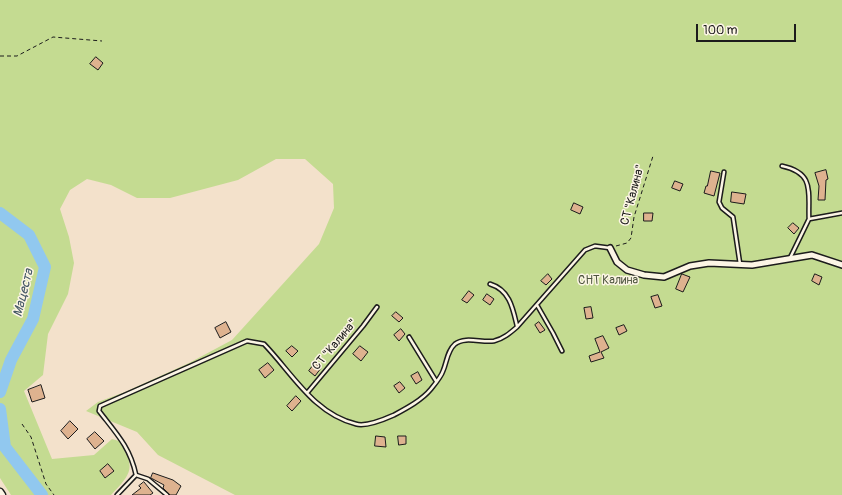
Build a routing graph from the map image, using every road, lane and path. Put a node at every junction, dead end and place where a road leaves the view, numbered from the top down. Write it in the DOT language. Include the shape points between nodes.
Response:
graph roads {
  1 [pos="102,41"];
  2 [pos="0,56"];
  3 [pos="653,156"];
  4 [pos="782,166"];
  5 [pos="724,172"];
  6 [pos="842,213"];
  7 [pos="809,219"];
  8 [pos="610,248"];
  9 [pos="790,258"];
  10 [pos="740,264"];
  11 [pos="842,266"];
  12 [pos="490,284"];
  13 [pos="537,305"];
  14 [pos="376,307"];
  15 [pos="517,327"];
  16 [pos="409,337"];
  17 [pos="562,351"];
  18 [pos="436,382"];
  19 [pos="307,393"];
  20 [pos="22,424"];
  21 [pos="136,474"];
  22 [pos="0,492"];
  23 [pos="2,495"];
  24 [pos="54,495"];
  25 [pos="117,495"];
  26 [pos="167,495"];
  1 -- 2 [label="path" via="53,37 17,56"];
  3 -- 8 [label="path, СТ \"Калина\"" via="634,217 630,241"];
  4 -- 7 [label="lane" via="800,172 806,180"];
  5 -- 10 [label="lane" via="719,202 733,217"];
  6 -- 7 [label="lane"];
  7 -- 9 [label="lane"];
  8 -- 10 [label="street" via="621,266 644,275 664,277 690,266 709,263"];
  8 -- 13 [label="lane" via="595,246 584,250"];
  9 -- 10 [label="street" via="764,264"];
  9 -- 11 [label="street" via="812,255"];
  12 -- 15 [label="lane" via="503,290 509,298"];
  13 -- 15 [label="lane"];
  13 -- 17 [label="lane"];
  14 -- 19 [label="lane, СТ \"Калина\""];
  15 -- 18 [label="lane" via="495,340 464,340 456,344 448,354 443,372"];
  16 -- 18 [label="lane"];
  18 -- 19 [label="lane" via="409,407 383,420 358,425 336,416"];
  19 -- 21 [label="lane" via="264,344 247,341 100,406 99,411 124,442 134,462"];
  20 -- 24 [label="path" via="32,437 46,484"];
  21 -- 25 [label="lane"];
  21 -- 26 [label="lane" via="148,479"];
  22 -- 23 [label="street"];
}
